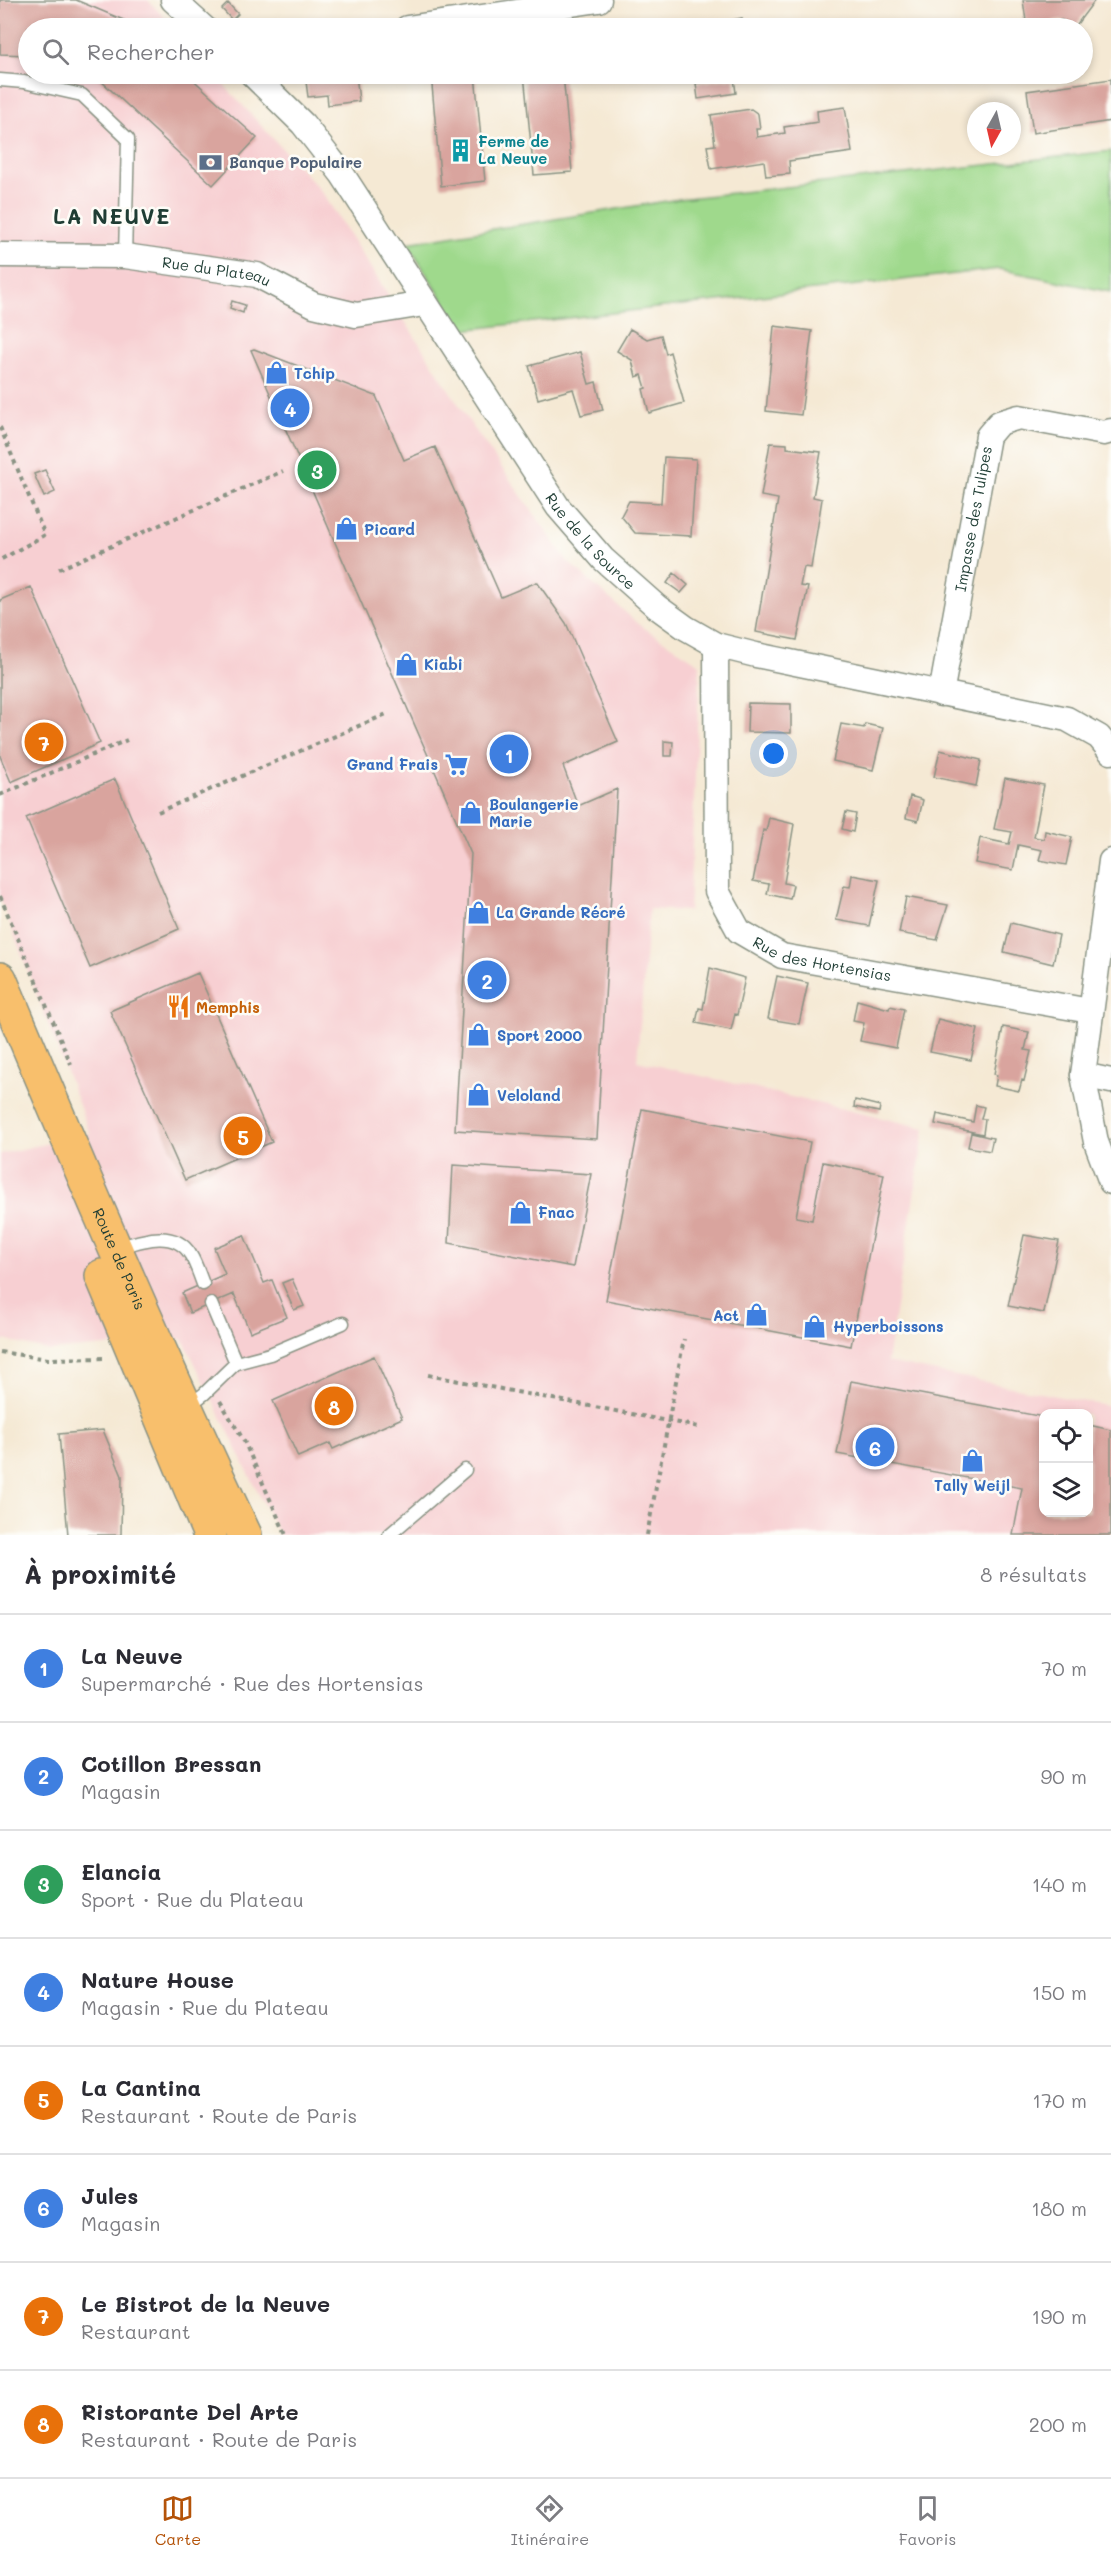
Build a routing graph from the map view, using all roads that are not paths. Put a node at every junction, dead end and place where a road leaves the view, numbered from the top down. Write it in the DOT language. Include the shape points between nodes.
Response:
graph roads {
  1 [pos="173,0"];
  2 [pos="599,0"];
  3 [pos="193,18"];
  4 [pos="476,18"];
  5 [pos="0,80"];
  6 [pos="18,82"];
  7 [pos="33,84"];
  8 [pos="262,84"];
  9 [pos="0,255"];
  10 [pos="125,256"];
  11 [pos="424,304"];
  12 [pos="1111,431"];
  13 [pos="716,645"];
  14 [pos="941,694"];
  15 [pos="1111,752"];
  16 [pos="1111,861"];
  17 [pos="0,979"];
  18 [pos="1090,1011"];
  19 [pos="0,1027"];
  20 [pos="1083,1076"];
  21 [pos="1111,1081"];
  22 [pos="1111,1182"];
  23 [pos="114,1248"];
  24 [pos="203,1284"];
  25 [pos="212,1304"];
  26 [pos="343,1323"];
  27 [pos="236,1363"];
  28 [pos="184,1408"];
  29 [pos="465,1470"];
  30 [pos="210,1535"];
  31 [pos="245,1535"];
  32 [pos="389,1535"];
  1 -- 3 [label="street"];
  2 -- 4 [label="street"];
  5 -- 6 [label="lane"];
  7 -- 10 [label="lane" via="82,95 128,139"];
  8 -- 11 [label="street, Rue de la Source" via="303,124 342,174"];
  9 -- 10 [label="street, Rue du Plateau"];
  10 -- 11 [label="street, Rue du Plateau" via="257,275 314,306 356,315"];
  11 -- 13 [label="street, Rue de la Source" via="558,507 603,559 657,607"];
  12 -- 14 [label="street, Impasse des Tulipes" via="1104,433 1020,417 999,423 988,436"];
  13 -- 14 [label="street, Rue de la Source"];
  13 -- 18 [label="street, Rue des Hortensias" via="717,891 739,931 782,956"];
  14 -- 15 [label="street, Rue de la Source" via="1067,719 1099,736"];
  16 -- 18 [label="street"];
  17 -- 23 [label="main road, Route de Paris"];
  18 -- 20 [label="street"];
  19 -- 30 [label="main road, Route de Paris"];
  20 -- 21 [label="street"];
  20 -- 22 [label="street" via="1096,1142"];
  23 -- 24 [label="lane" via="149,1239 174,1241 191,1254"];
  23 -- 28 [label="main road, Route de Paris"];
  25 -- 27 [label="lane"];
  26 -- 27 [label="lane" via="270,1354"];
  27 -- 28 [label="lane"];
  28 -- 31 [label="main road, Route de Paris"];
  29 -- 32 [label="lane"];
}
